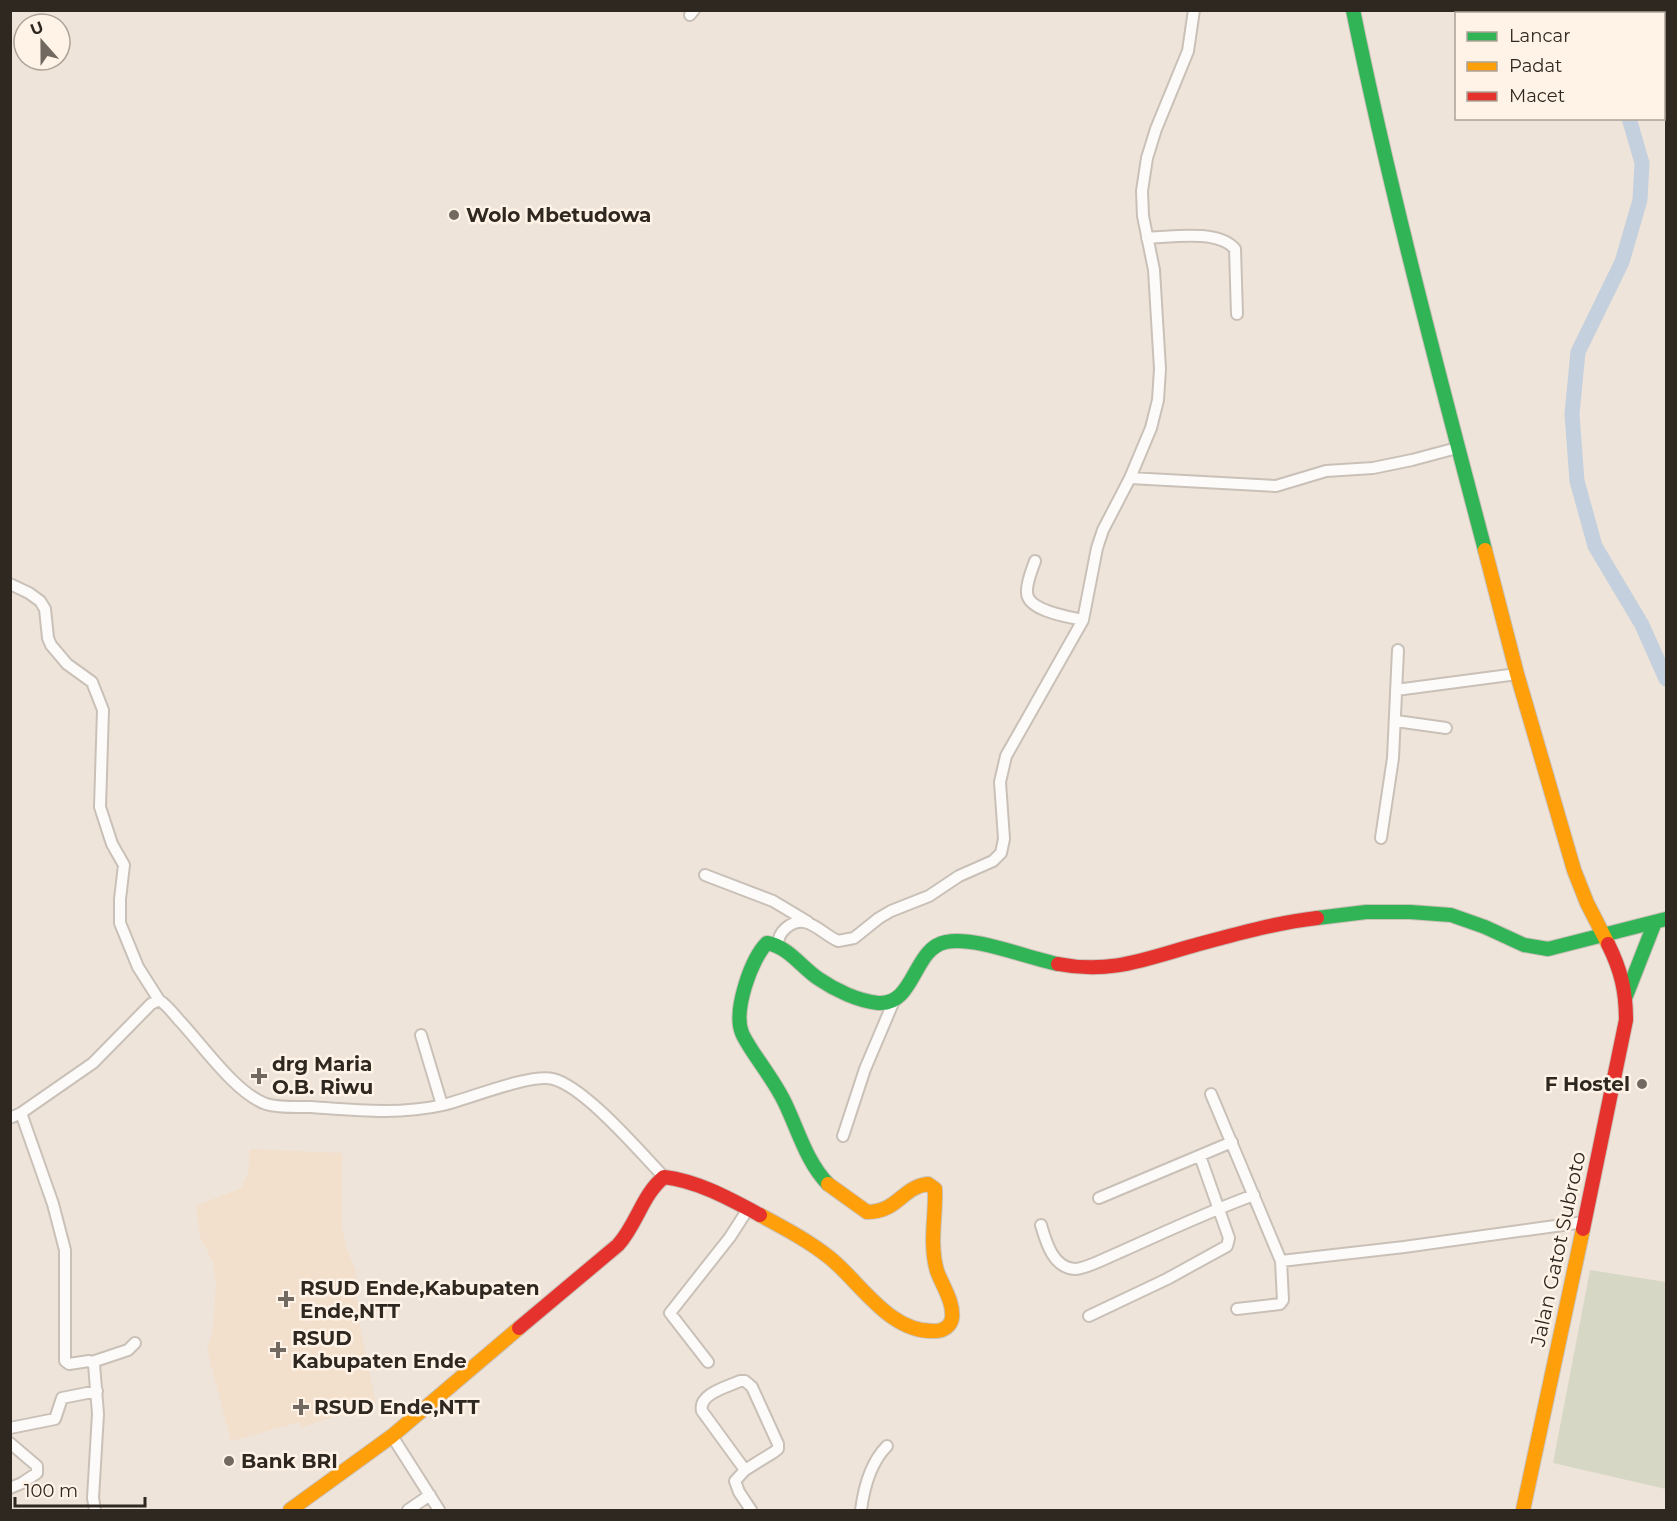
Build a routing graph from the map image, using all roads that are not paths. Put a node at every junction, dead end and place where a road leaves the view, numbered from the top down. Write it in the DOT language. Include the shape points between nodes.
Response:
graph roads {
  1 [pos="1194,10"];
  2 [pos="1353,10"];
  3 [pos="1147,238"];
  4 [pos="1237,314"];
  5 [pos="1457,448"];
  6 [pos="1130,478"];
  7 [pos="1035,561"];
  8 [pos="10,584"];
  9 [pos="1083,620"];
  10 [pos="1398,650"];
  11 [pos="1517,674"];
  12 [pos="1396,690"];
  13 [pos="1396,721"];
  14 [pos="1446,728"];
  15 [pos="1381,838"];
  16 [pos="705,875"];
  17 [pos="1661,921"];
  18 [pos="808,922"];
  19 [pos="1604,934"];
  20 [pos="778,945"];
  21 [pos="1626,996"];
  22 [pos="159,1000"];
  23 [pos="892,1003"];
  24 [pos="421,1035"];
  25 [pos="1211,1094"];
  26 [pos="442,1105"];
  27 [pos="21,1113"];
  28 [pos="10,1118"];
  29 [pos="843,1136"];
  30 [pos="1232,1142"];
  31 [pos="1200,1156"];
  32 [pos="664,1178"];
  33 [pos="1254,1195"];
  34 [pos="1099,1198"];
  35 [pos="1219,1208"];
  36 [pos="748,1209"];
  37 [pos="1584,1222"];
  38 [pos="1041,1225"];
  39 [pos="1281,1262"];
  40 [pos="1237,1309"];
  41 [pos="1089,1316"];
  42 [pos="135,1342"];
  43 [pos="92,1362"];
  44 [pos="708,1362"];
  45 [pos="97,1391"];
  46 [pos="10,1428"];
  47 [pos="392,1436"];
  48 [pos="11,1444"];
  49 [pos="887,1446"];
  50 [pos="746,1470"];
  51 [pos="10,1488"];
  52 [pos="429,1495"];
  53 [pos="95,1510"];
  54 [pos="292,1510"];
  55 [pos="408,1510"];
  56 [pos="439,1510"];
  57 [pos="751,1510"];
  58 [pos="861,1510"];
  59 [pos="1523,1510"];
  1 -- 3 [label="street" via="1188,51 1147,158 1142,191"];
  2 -- 5 [label="main road"];
  3 -- 4 [label="street" via="1206,236 1230,243 1235,249"];
  3 -- 6 [label="street" via="1154,270 1158,400"];
  5 -- 6 [label="street" via="1373,468 1326,471 1276,486"];
  5 -- 11 [label="main road"];
  6 -- 9 [label="street" via="1097,548"];
  7 -- 9 [label="street" via="1028,599 1035,606"];
  8 -- 22 [label="street" via="40,601 51,645 67,664 92,681 104,710 100,807 112,844 124,865 120,923 138,967"];
  9 -- 18 [label="street" via="1006,756 1000,782 1004,839 1001,853 929,896 891,911 854,938 838,941"];
  10 -- 12 [label="street"];
  11 -- 12 [label="street"];
  11 -- 19 [label="main road" via="1574,870"];
  12 -- 13 [label="street"];
  13 -- 14 [label="street"];
  13 -- 15 [label="street"];
  16 -- 18 [label="street" via="773,902"];
  17 -- 19 [label="main road"];
  17 -- 21 [label="main road"];
  18 -- 20 [label="street" via="788,927"];
  19 -- 21 [label="main road"];
  19 -- 23 [label="main road" via="1564,947 1537,949 1451,915 1366,912 1252,929 1103,968 1064,966 967,942 946,941 923,956 902,996"];
  20 -- 23 [label="main road" via="835,988 879,1004"];
  20 -- 36 [label="main road" via="767,943 758,953 744,991 741,1032 784,1101 810,1159 832,1189 867,1212 887,1209 918,1185 928,1184 935,1189 933,1252 952,1321 940,1331 910,1326 892,1316 830,1258"];
  21 -- 37 [label="main road, Jalan Gatot Subroto" via="1626,1020"];
  22 -- 26 [label="street" via="242,1089 267,1104 411,1110"];
  22 -- 27 [label="street" via="93,1063"];
  23 -- 29 [label="street"];
  24 -- 26 [label="street"];
  25 -- 30 [label="street"];
  26 -- 32 [label="street" via="529,1079 551,1078 607,1118"];
  27 -- 28 [label="street"];
  27 -- 43 [label="street" via="65,1250 65,1361"];
  30 -- 31 [label="street"];
  30 -- 33 [label="street"];
  31 -- 34 [label="street"];
  31 -- 35 [label="street"];
  32 -- 36 [label="main road" via="681,1178"];
  32 -- 47 [label="main road" via="647,1192 626,1238"];
  33 -- 35 [label="street"];
  33 -- 39 [label="street"];
  35 -- 38 [label="street" via="1076,1269 1055,1259"];
  35 -- 41 [label="street" via="1229,1238 1224,1249"];
  36 -- 44 [label="street" via="670,1313"];
  37 -- 39 [label="street"];
  37 -- 59 [label="main road, Jalan Gatot Subroto"];
  39 -- 40 [label="street" via="1280,1304"];
  42 -- 43 [label="street" via="128,1350"];
  43 -- 45 [label="street"];
  45 -- 46 [label="street" via="62,1398 55,1419"];
  45 -- 53 [label="street"];
  47 -- 52 [label="street"];
  47 -- 54 [label="main road"];
  48 -- 51 [label="street" via="37,1466 37,1473"];
  49 -- 58 [label="street" via="871,1467"];
  50 -- 50 [label="street" via="778,1449 778,1444 752,1387 740,1381 710,1395 701,1406"];
  50 -- 57 [label="street" via="737,1477 735,1486"];
  52 -- 55 [label="street"];
  52 -- 56 [label="street"];
}
